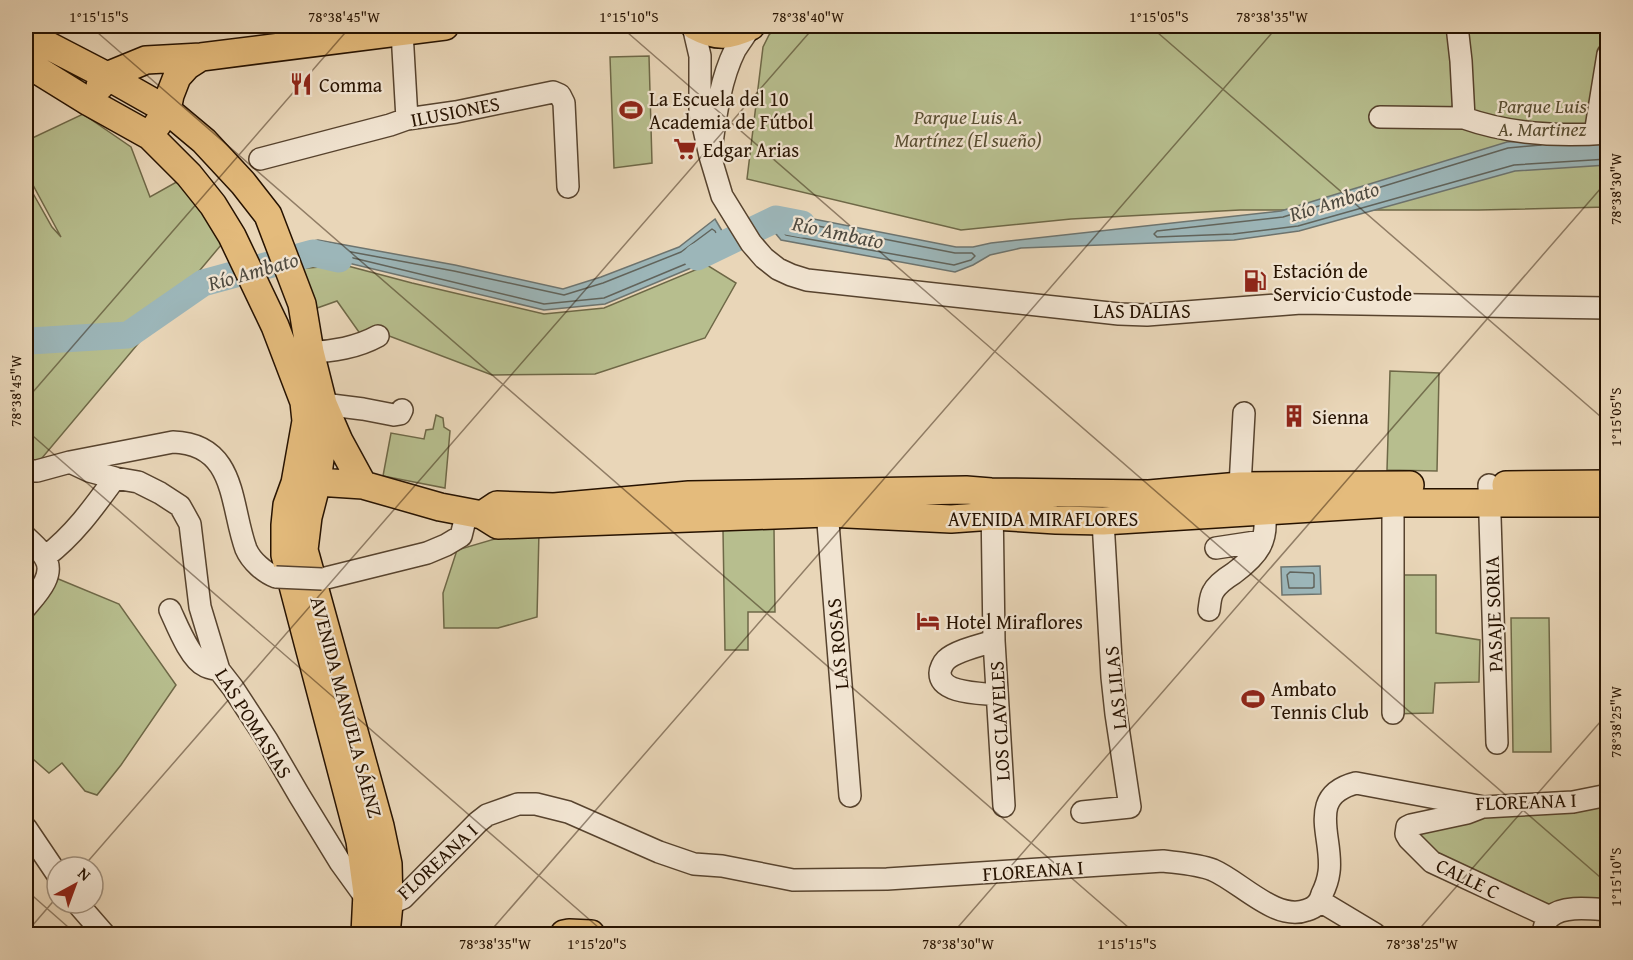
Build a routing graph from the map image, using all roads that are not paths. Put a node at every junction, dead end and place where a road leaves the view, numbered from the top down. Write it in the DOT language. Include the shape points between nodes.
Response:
graph roads {
  1 [pos="445,26"];
  2 [pos="694,26"];
  3 [pos="751,26"];
  4 [pos="1458,26"];
  5 [pos="402,32"];
  6 [pos="26,34"];
  7 [pos="1608,54"];
  8 [pos="201,57"];
  9 [pos="26,63"];
  10 [pos="107,75"];
  11 [pos="89,102"];
  12 [pos="167,110"];
  13 [pos="1380,117"];
  14 [pos="1464,118"];
  15 [pos="407,119"];
  16 [pos="1601,134"];
  17 [pos="150,136"];
  18 [pos="710,156"];
  19 [pos="260,159"];
  20 [pos="568,187"];
  21 [pos="1608,308"];
  22 [pos="378,336"];
  23 [pos="310,352"];
  24 [pos="324,408"];
  25 [pos="402,410"];
  26 [pos="1244,413"];
  27 [pos="70,462"];
  28 [pos="26,471"];
  29 [pos="115,478"];
  30 [pos="306,483"];
  31 [pos="1608,484"];
  32 [pos="363,485"];
  33 [pos="1056,493"];
  34 [pos="1551,493"];
  35 [pos="1489,494"];
  36 [pos="826,503"];
  37 [pos="1250,503"];
  38 [pos="1393,503"];
  39 [pos="1608,503"];
  40 [pos="992,504"];
  41 [pos="1151,506"];
  42 [pos="474,513"];
  43 [pos="1056,520"];
  44 [pos="1103,521"];
  45 [pos="26,537"];
  46 [pos="1262,541"];
  47 [pos="1216,548"];
  48 [pos="45,557"];
  49 [pos="26,607"];
  50 [pos="170,610"];
  51 [pos="1209,610"];
  52 [pos="994,641"];
  53 [pos="219,670"];
  54 [pos="997,695"];
  55 [pos="1393,713"];
  56 [pos="1497,743"];
  57 [pos="1608,795"];
  58 [pos="850,796"];
  59 [pos="1004,806"];
  60 [pos="1484,807"];
  61 [pos="1082,812"];
  62 [pos="26,828"];
  63 [pos="45,856"];
  64 [pos="378,901"];
  65 [pos="1320,901"];
  66 [pos="1608,910"];
  67 [pos="87,915"];
  68 [pos="1546,926"];
  69 [pos="104,934"];
  70 [pos="366,934"];
  71 [pos="387,934"];
  72 [pos="564,934"];
  73 [pos="591,934"];
  74 [pos="1375,934"];
  1 -- 5 [label="main road"];
  2 -- 3 [label="main road" via="722,35"];
  2 -- 18 [label="street, LAS DALIAS" via="700,56 700,112"];
  3 -- 18 [label="street, LAS DALIAS" via="735,51 724,81"];
  4 -- 14 [label="street"];
  5 -- 8 [label="main road"];
  5 -- 15 [label="street"];
  6 -- 10 [label="main road"];
  7 -- 16 [label="street"];
  8 -- 10 [label="main road" via="146,60"];
  8 -- 12 [label="main road" via="177,77"];
  9 -- 11 [label="main road"];
  10 -- 11 [label="main road"];
  10 -- 12 [label="main road"];
  11 -- 17 [label="main road"];
  12 -- 17 [label="main road"];
  12 -- 23 [label="main road" via="204,141 268,215 302,304"];
  13 -- 14 [label="street"];
  14 -- 16 [label="street" via="1520,132"];
  15 -- 19 [label="street, ILUSIONES"];
  15 -- 20 [label="street, ILUSIONES" via="553,92 564,103"];
  17 -- 30 [label="main road" via="213,205 276,326 304,402"];
  18 -- 21 [label="street, LAS DALIAS" via="722,196 751,243 778,269 807,280 1119,315 1302,303"];
  22 -- 23 [label="street" via="351,347"];
  23 -- 24 [label="main road"];
  24 -- 25 [label="street" via="394,415"];
  24 -- 30 [label="main road"];
  24 -- 32 [label="main road"];
  26 -- 37 [label="street"];
  27 -- 28 [label="street"];
  27 -- 29 [label="street, LAS POMASIAS"];
  27 -- 42 [label="street, bridge" via="173,442 196,447 217,460 228,478 247,552 276,577 322,579 427,553 460,536"];
  29 -- 48 [label="street" via="78,528"];
  29 -- 53 [label="street, LAS POMASIAS" via="138,482 160,493 180,506 190,524 200,607"];
  30 -- 32 [label="main road, AVENIDA MIRAFLORES"];
  30 -- 64 [label="main road, AVENIDA MANUELA SÁENZ" via="308,517 304,550 387,864"];
  31 -- 34 [label="main road, AVENIDA MIRAFLORES"];
  32 -- 42 [label="main road, AVENIDA MIRAFLORES"];
  33 -- 40 [label="main road, AVENIDA MIRAFLORES"];
  33 -- 41 [label="main road, AVENIDA MIRAFLORES"];
  33 -- 43 [label="main road"];
  34 -- 35 [label="main road, AVENIDA MIRAFLORES"];
  34 -- 39 [label="main road, AVENIDA MIRAFLORES"];
  35 -- 37 [label="main road, AVENIDA MIRAFLORES"];
  35 -- 38 [label="main road, AVENIDA MIRAFLORES"];
  35 -- 56 [label="street, PASAJE SORIA"];
  36 -- 40 [label="main road, AVENIDA MIRAFLORES" via="951,519"];
  36 -- 42 [label="main road, AVENIDA MIRAFLORES" via="689,507 497,505"];
  36 -- 58 [label="street, LAS ROSAS"];
  37 -- 38 [label="main road, AVENIDA MIRAFLORES"];
  37 -- 41 [label="main road, AVENIDA MIRAFLORES"];
  37 -- 46 [label="street" via="1266,525"];
  38 -- 55 [label="street"];
  40 -- 43 [label="main road, AVENIDA MIRAFLORES"];
  40 -- 52 [label="street, LOS CLAVELES"];
  41 -- 44 [label="main road, AVENIDA MIRAFLORES"];
  43 -- 44 [label="main road, AVENIDA MIRAFLORES"];
  44 -- 61 [label="street, LAS LILAS" via="1112,677 1130,807"];
  45 -- 48 [label="street"];
  46 -- 47 [label="street"];
  46 -- 51 [label="street" via="1258,551 1216,587"];
  48 -- 49 [label="street" via="46,579"];
  50 -- 53 [label="street" via="196,657 204,666"];
  52 -- 54 [label="street, LOS CLAVELES"];
  52 -- 54 [label="street" via="954,654 941,667 940,674 951,687"];
  53 -- 64 [label="street, LAS POMASIAS" via="267,740 340,862"];
  54 -- 59 [label="street, LOS CLAVELES"];
  57 -- 60 [label="street, FLOREANA I" via="1572,802"];
  60 -- 65 [label="street, FLOREANA I" via="1356,783 1336,790 1327,805 1325,832 1330,871"];
  60 -- 68 [label="street, CALLE C" via="1411,825 1406,834 1432,862"];
  62 -- 63 [label="street"];
  64 -- 65 [label="street, FLOREANA I" via="403,898 487,815 518,804 568,812 694,864 793,880 887,879 1163,861 1214,870 1286,912 1310,910"];
  64 -- 70 [label="main road, AVENIDA MANUELA SÁENZ"];
  64 -- 71 [label="main road, AVENIDA MANUELA SÁENZ"];
  65 -- 74 [label="street"];
  66 -- 68 [label="street" via="1559,912"];
  67 -- 69 [label="street"];
  72 -- 73 [label="main road"];
}
